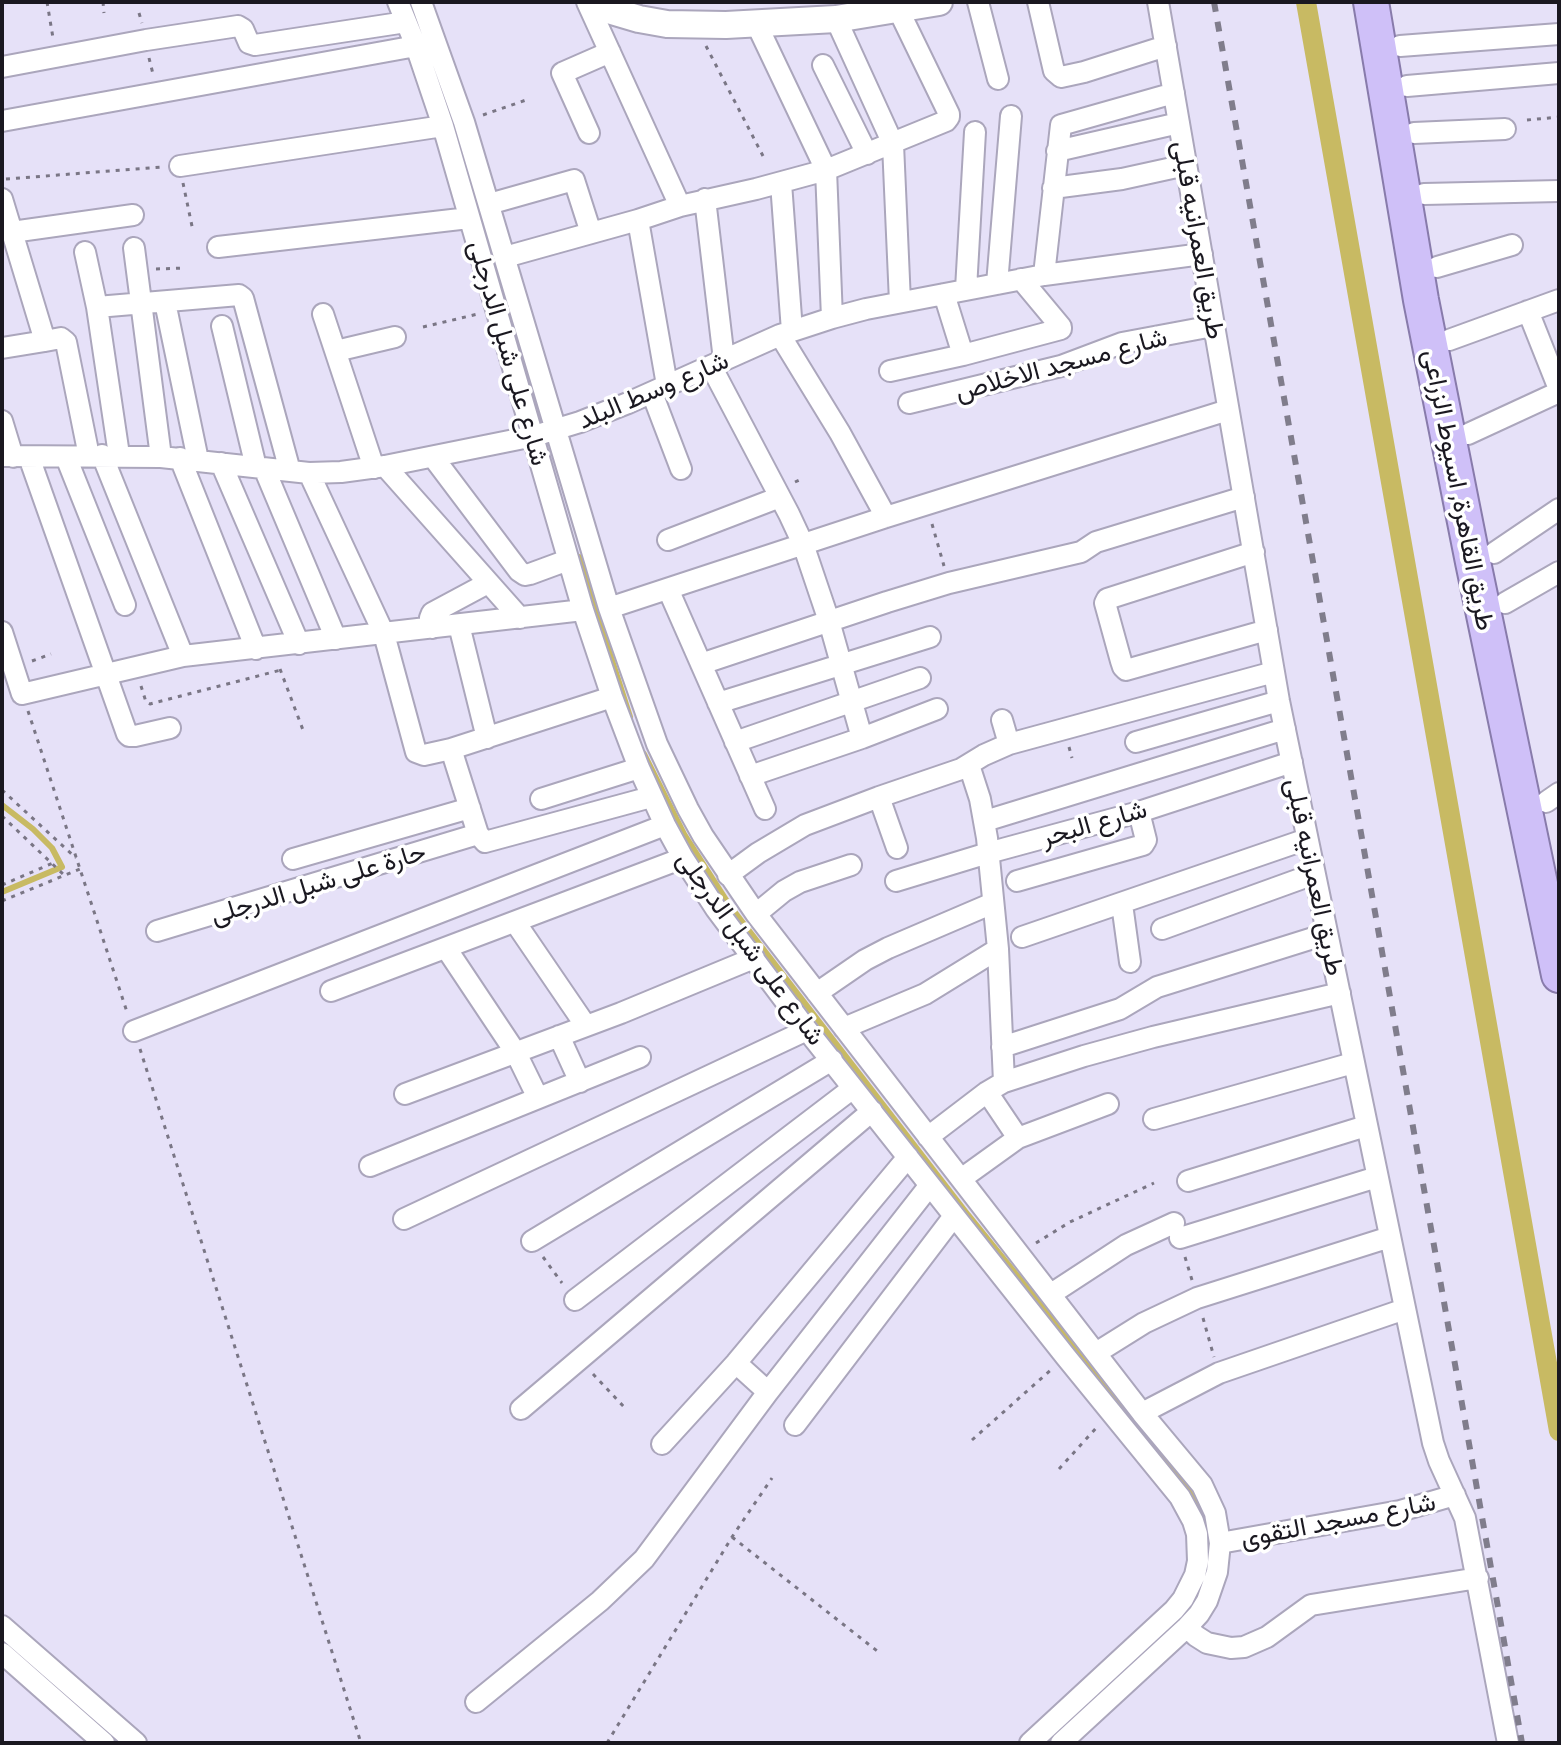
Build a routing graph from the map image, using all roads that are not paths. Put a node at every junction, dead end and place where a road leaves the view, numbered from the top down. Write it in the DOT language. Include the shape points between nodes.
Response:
graph roads {
  1 [pos="398,2"];
  2 [pos="421,2"];
  3 [pos="589,2"];
  4 [pos="939,2"];
  5 [pos="978,2"];
  6 [pos="1038,2"];
  7 [pos="1158,2"];
  8 [pos="1371,2"];
  9 [pos="1393,2"];
  10 [pos="898,9"];
  11 [pos="836,19"];
  12 [pos="406,22"];
  13 [pos="757,25"];
  14 [pos="1559,34"];
  15 [pos="416,46"];
  16 [pos="1166,46"];
  17 [pos="1400,46"];
  18 [pos="610,52"];
  19 [pos="823,65"];
  20 [pos="2,67"];
  21 [pos="1559,73"];
  22 [pos="998,79"];
  23 [pos="1407,86"];
  24 [pos="1174,93"];
  25 [pos="1011,116"];
  26 [pos="2,121"];
  27 [pos="1179,123"];
  28 [pos="443,126"];
  29 [pos="1505,129"];
  30 [pos="975,132"];
  31 [pos="589,133"];
  32 [pos="1414,133"];
  33 [pos="893,144"];
  34 [pos="1057,151"];
  35 [pos="867,154"];
  36 [pos="1186,165"];
  37 [pos="180,166"];
  38 [pos="826,170"];
  39 [pos="781,183"];
  40 [pos="1053,188"];
  41 [pos="1559,191"];
  42 [pos="1424,194"];
  43 [pos="2,199"];
  44 [pos="705,199"];
  45 [pos="489,204"];
  46 [pos="680,206"];
  47 [pos="133,215"];
  48 [pos="469,218"];
  49 [pos="638,220"];
  50 [pos="12,232"];
  51 [pos="591,233"];
  52 [pos="1512,245"];
  53 [pos="218,247"];
  54 [pos="134,248"];
  55 [pos="85,252"];
  56 [pos="1202,254"];
  57 [pos="505,257"];
  58 [pos="1437,267"];
  59 [pos="1044,275"];
  60 [pos="1021,279"];
  61 [pos="997,284"];
  62 [pos="966,289"];
  63 [pos="944,294"];
  64 [pos="1559,300"];
  65 [pos="165,302"];
  66 [pos="900,302"];
  67 [pos="141,303"];
  68 [pos="97,307"];
  69 [pos="1528,311"];
  70 [pos="832,318"];
  71 [pos="326,322"];
  72 [pos="222,326"];
  73 [pos="1213,326"];
  74 [pos="786,333"];
  75 [pos="395,337"];
  76 [pos="1449,340"];
  77 [pos="45,341"];
  78 [pos="2,348"];
  79 [pos="336,351"];
  80 [pos="963,355"];
  81 [pos="718,363"];
  82 [pos="890,371"];
  83 [pos="660,389"];
  84 [pos="1559,391"];
  85 [pos="909,403"];
  86 [pos="1228,410"];
  87 [pos="2,421"];
  88 [pos="556,430"];
  89 [pos="1468,434"];
  90 [pos="534,436"];
  91 [pos="103,456"];
  92 [pos="15,457"];
  93 [pos="66,457"];
  94 [pos="433,457"];
  95 [pos="180,458"];
  96 [pos="221,463"];
  97 [pos="379,467"];
  98 [pos="260,468"];
  99 [pos="681,469"];
  100 [pos="300,472"];
  101 [pos="780,497"];
  102 [pos="1244,497"];
  103 [pos="1559,509"];
  104 [pos="886,517"];
  105 [pos="668,540"];
  106 [pos="803,544"];
  107 [pos="1254,552"];
  108 [pos="1494,553"];
  109 [pos="568,560"];
  110 [pos="1559,572"];
  111 [pos="488,583"];
  112 [pos="668,589"];
  113 [pos="1505,603"];
  114 [pos="125,605"];
  115 [pos="609,608"];
  116 [pos="583,610"];
  117 [pos="520,618"];
  118 [pos="829,621"];
  119 [pos="459,625"];
  120 [pos="432,628"];
  121 [pos="1267,630"];
  122 [pos="2,632"];
  123 [pos="384,634"];
  124 [pos="930,637"];
  125 [pos="336,639"];
  126 [pos="299,644"];
  127 [pos="264,648"];
  128 [pos="183,656"];
  129 [pos="701,664"];
  130 [pos="842,665"];
  131 [pos="1274,672"];
  132 [pos="106,673"];
  133 [pos="920,678"];
  134 [pos="612,697"];
  135 [pos="852,701"];
  136 [pos="1279,701"];
  137 [pos="718,703"];
  138 [pos="937,709"];
  139 [pos="1002,720"];
  140 [pos="170,728"];
  141 [pos="1285,729"];
  142 [pos="487,738"];
  143 [pos="862,738"];
  144 [pos="735,742"];
  145 [pos="1136,742"];
  146 [pos="1009,744"];
  147 [pos="451,749"];
  148 [pos="1292,762"];
  149 [pos="969,765"];
  150 [pos="639,768"];
  151 [pos="750,776"];
  152 [pos="1541,787"];
  153 [pos="651,797"];
  154 [pos="879,797"];
  155 [pos="541,799"];
  156 [pos="470,808"];
  157 [pos="765,809"];
  158 [pos="1139,812"];
  159 [pos="985,821"];
  160 [pos="665,825"];
  161 [pos="483,838"];
  162 [pos="1307,839"];
  163 [pos="897,848"];
  164 [pos="988,853"];
  165 [pos="683,858"];
  166 [pos="293,859"];
  167 [pos="1559,864"];
  168 [pos="851,865"];
  169 [pos="1314,874"];
  170 [pos="728,875"];
  171 [pos="896,881"];
  172 [pos="1017,881"];
  173 [pos="993,903"];
  174 [pos="1122,904"];
  175 [pos="756,914"];
  176 [pos="515,922"];
  177 [pos="1162,929"];
  178 [pos="157,931"];
  179 [pos="1326,934"];
  180 [pos="1022,937"];
  181 [pos="446,948"];
  182 [pos="998,949"];
  183 [pos="754,958"];
  184 [pos="1130,962"];
  185 [pos="1559,975"];
  186 [pos="331,991"];
  187 [pos="817,993"];
  188 [pos="1340,993"];
  189 [pos="586,1026"];
  190 [pos="844,1028"];
  191 [pos="807,1030"];
  192 [pos="134,1031"];
  193 [pos="559,1036"];
  194 [pos="1002,1047"];
  195 [pos="516,1053"];
  196 [pos="640,1057"];
  197 [pos="832,1060"];
  198 [pos="1353,1063"];
  199 [pos="580,1082"];
  200 [pos="995,1087"];
  201 [pos="853,1088"];
  202 [pos="405,1094"];
  203 [pos="538,1098"];
  204 [pos="1108,1104"];
  205 [pos="872,1111"];
  206 [pos="1154,1119"];
  207 [pos="1366,1126"];
  208 [pos="928,1137"];
  209 [pos="1018,1138"];
  210 [pos="908,1157"];
  211 [pos="370,1166"];
  212 [pos="1377,1177"];
  213 [pos="961,1179"];
  214 [pos="1188,1181"];
  215 [pos="930,1185"];
  216 [pos="954,1216"];
  217 [pos="404,1219"];
  218 [pos="1390,1237"];
  219 [pos="532,1241"];
  220 [pos="1051,1294"];
  221 [pos="575,1300"];
  222 [pos="1405,1309"];
  223 [pos="1096,1353"];
  224 [pos="736,1363"];
  225 [pos="768,1392"];
  226 [pos="521,1409"];
  227 [pos="1142,1413"];
  228 [pos="795,1425"];
  229 [pos="662,1444"];
  230 [pos="1455,1495"];
  231 [pos="1220,1543"];
  232 [pos="1478,1578"];
  233 [pos="2,1626"];
  234 [pos="1187,1627"];
  235 [pos="2,1653"];
  236 [pos="476,1702"];
  237 [pos="104,1743"];
  238 [pos="136,1743"];
  239 [pos="1030,1743"];
  240 [pos="1061,1743"];
  241 [pos="1508,1743"];
  1 -- 12 [label="street, شارع على شبل الدرجلى"];
  2 -- 45 [label="street, شارع على شبل الدرجلى"];
  3 -- 13 [label="street" via="667,24"];
  3 -- 18 [label="street"];
  4 -- 10 [label="street"];
  5 -- 22 [label="street"];
  6 -- 16 [label="street" via="1054,71 1061,77"];
  7 -- 16 [label="street, طريق العمرانيه قبلى"];
  8 -- 152 [label="highway, طريق القاهرة, اسيوط الزراعى" via="1421,300"];
  9 -- 17 [label="highway, طريق القاهرة, اسيوط الزراعى"];
  10 -- 11 [label="street"];
  10 -- 33 [label="street" via="949,117"];
  11 -- 13 [label="street"];
  11 -- 33 [label="street"];
  12 -- 15 [label="street, شارع على شبل الدرجلى"];
  12 -- 20 [label="street" via="255,45 238,26"];
  13 -- 38 [label="street"];
  14 -- 17 [label="street"];
  15 -- 26 [label="street"];
  15 -- 28 [label="street, شارع على شبل الدرجلى"];
  16 -- 24 [label="street, طريق العمرانيه قبلى"];
  17 -- 23 [label="highway, طريق القاهرة, اسيوط الزراعى"];
  18 -- 31 [label="street" via="562,73"];
  18 -- 46 [label="street"];
  19 -- 35 [label="street"];
  21 -- 23 [label="street"];
  23 -- 32 [label="highway, طريق القاهرة, اسيوط الزراعى"];
  24 -- 27 [label="street, طريق العمرانيه قبلى"];
  24 -- 34 [label="street" via="1061,125"];
  25 -- 61 [label="street"];
  27 -- 34 [label="street"];
  27 -- 36 [label="street, طريق العمرانيه قبلى"];
  28 -- 37 [label="street"];
  28 -- 48 [label="street, شارع على شبل الدرجلى"];
  29 -- 32 [label="street"];
  30 -- 62 [label="street"];
  32 -- 42 [label="highway, طريق القاهرة, اسيوط الزراعى"];
  33 -- 35 [label="street"];
  33 -- 66 [label="street"];
  34 -- 40 [label="street"];
  35 -- 38 [label="street"];
  36 -- 40 [label="street"];
  36 -- 56 [label="street, طريق العمرانيه قبلى"];
  38 -- 39 [label="street"];
  38 -- 70 [label="street"];
  39 -- 44 [label="street"];
  39 -- 74 [label="street"];
  40 -- 59 [label="street"];
  41 -- 42 [label="street"];
  42 -- 58 [label="highway, طريق القاهرة, اسيوط الزراعى"];
  43 -- 50 [label="street"];
  44 -- 46 [label="street"];
  44 -- 81 [label="street"];
  45 -- 51 [label="street" via="574,180"];
  45 -- 57 [label="street, شارع على شبل الدرجلى"];
  46 -- 49 [label="street"];
  47 -- 50 [label="street"];
  48 -- 53 [label="street"];
  48 -- 90 [label="street, شارع على شبل الدرجلى"];
  49 -- 51 [label="street"];
  49 -- 83 [label="street"];
  50 -- 77 [label="street"];
  51 -- 57 [label="street"];
  52 -- 58 [label="street"];
  54 -- 67 [label="street"];
  55 -- 68 [label="street"];
  56 -- 59 [label="street, شارع وسط البلد"];
  56 -- 73 [label="street, طريق العمرانيه قبلى"];
  57 -- 88 [label="street, شارع على شبل الدرجلى"];
  58 -- 76 [label="highway, طريق القاهرة, اسيوط الزراعى"];
  59 -- 60 [label="street, شارع وسط البلد"];
  60 -- 61 [label="street, شارع وسط البلد"];
  60 -- 80 [label="street" via="1061,328"];
  61 -- 62 [label="street, شارع وسط البلد"];
  62 -- 63 [label="street, شارع وسط البلد"];
  63 -- 66 [label="street, شارع وسط البلد"];
  63 -- 80 [label="street"];
  64 -- 69 [label="street"];
  65 -- 67 [label="street"];
  65 -- 95 [label="street"];
  65 -- 100 [label="street" via="243,298"];
  66 -- 70 [label="street, شارع وسط البلد"];
  67 -- 68 [label="street"];
  67 -- 95 [label="street"];
  68 -- 91 [label="street"];
  69 -- 76 [label="street"];
  69 -- 84 [label="street"];
  70 -- 74 [label="street, شارع وسط البلد"];
  71 -- 79 [label="street"];
  72 -- 98 [label="street"];
  73 -- 85 [label="street, شارع مسجد الاخلاص" via="1122,343 1061,366"];
  73 -- 86 [label="street, طريق العمرانيه قبلى"];
  74 -- 81 [label="street, شارع وسط البلد"];
  74 -- 104 [label="street"];
  75 -- 79 [label="street"];
  76 -- 89 [label="highway, طريق القاهرة, اسيوط الزراعى"];
  77 -- 78 [label="street"];
  77 -- 91 [label="street" via="66,342"];
  79 -- 97 [label="street"];
  80 -- 82 [label="street"];
  81 -- 83 [label="street, شارع وسط البلد"];
  81 -- 101 [label="street"];
  83 -- 88 [label="street, شارع وسط البلد"];
  83 -- 99 [label="street"];
  84 -- 89 [label="street"];
  86 -- 102 [label="street, طريق العمرانيه قبلى"];
  86 -- 104 [label="street"];
  87 -- 92 [label="street"];
  88 -- 90 [label="street, شارع وسط البلد"];
  88 -- 115 [label="street, شارع على شبل الدرجلى"];
  89 -- 108 [label="highway, طريق القاهرة, اسيوط الزراعى"];
  90 -- 94 [label="street, شارع وسط البلد"];
  90 -- 109 [label="street, شارع على شبل الدرجلى"];
  91 -- 93 [label="street, شارع وسط البلد"];
  91 -- 95 [label="street, شارع وسط البلد"];
  91 -- 128 [label="street"];
  92 -- 93 [label="street, شارع وسط البلد"];
  92 -- 132 [label="street"];
  93 -- 114 [label="street"];
  94 -- 97 [label="street, شارع وسط البلد"];
  94 -- 109 [label="street" via="519,571 530,574"];
  95 -- 96 [label="street, شارع وسط البلد"];
  95 -- 127 [label="street"];
  96 -- 98 [label="street, شارع وسط البلد"];
  96 -- 126 [label="street"];
  97 -- 100 [label="street, شارع وسط البلد"];
  97 -- 111 [label="street"];
  98 -- 100 [label="street, شارع وسط البلد"];
  98 -- 125 [label="street"];
  100 -- 123 [label="street"];
  101 -- 105 [label="street"];
  101 -- 106 [label="street"];
  102 -- 107 [label="street, طريق العمرانيه قبلى"];
  102 -- 118 [label="street" via="1096,542 1081,552 949,583"];
  103 -- 108 [label="street"];
  104 -- 106 [label="street"];
  106 -- 112 [label="street"];
  106 -- 118 [label="street"];
  107 -- 121 [label="street, طريق العمرانيه قبلى"];
  107 -- 121 [label="street" via="1105,603 1126,670"];
  108 -- 113 [label="highway, طريق القاهرة, اسيوط الزراعى"];
  109 -- 116 [label="street, شارع على شبل الدرجلى"];
  110 -- 113 [label="street"];
  111 -- 117 [label="street"];
  111 -- 120 [label="street" via="432,613"];
  112 -- 115 [label="street"];
  112 -- 129 [label="street"];
  113 -- 152 [label="highway, طريق القاهرة, اسيوط الزراعى"];
  115 -- 170 [label="street, شارع على شبل الدرجلى" via="671,777"];
  116 -- 117 [label="street"];
  116 -- 134 [label="street, شارع على شبل الدرجلى"];
  117 -- 119 [label="street"];
  118 -- 129 [label="street"];
  118 -- 130 [label="street"];
  119 -- 120 [label="street"];
  119 -- 142 [label="street"];
  120 -- 123 [label="street"];
  121 -- 131 [label="street, طريق العمرانيه قبلى"];
  122 -- 132 [label="street" via="22,694"];
  123 -- 125 [label="street"];
  123 -- 147 [label="street" via="416,752"];
  124 -- 130 [label="street"];
  125 -- 126 [label="street"];
  126 -- 127 [label="street"];
  127 -- 128 [label="street"];
  128 -- 132 [label="street"];
  129 -- 137 [label="street"];
  130 -- 135 [label="street"];
  130 -- 137 [label="street"];
  131 -- 136 [label="street, طريق العمرانيه قبلى"];
  131 -- 146 [label="street"];
  132 -- 140 [label="street" via="129,736"];
  133 -- 135 [label="street"];
  134 -- 142 [label="street"];
  134 -- 150 [label="street, شارع على شبل الدرجلى"];
  135 -- 143 [label="street"];
  135 -- 144 [label="street"];
  136 -- 141 [label="street, طريق العمرانيه قبلى"];
  136 -- 145 [label="street"];
  137 -- 144 [label="street"];
  138 -- 143 [label="street"];
  139 -- 146 [label="street"];
  141 -- 148 [label="street, طريق العمرانيه قبلى"];
  141 -- 159 [label="street"];
  142 -- 147 [label="street"];
  143 -- 151 [label="street"];
  144 -- 151 [label="street"];
  146 -- 149 [label="street"];
  147 -- 156 [label="street"];
  148 -- 158 [label="street, شارع البحر"];
  148 -- 162 [label="street, طريق العمرانيه قبلى"];
  149 -- 154 [label="street"];
  149 -- 159 [label="street"];
  150 -- 153 [label="street, شارع على شبل الدرجلى"];
  150 -- 155 [label="street"];
  151 -- 157 [label="street"];
  152 -- 167 [label="highway, طريق القاهرة, اسيوط الزراعى"];
  152 -- 185 [label="highway, طريق القاهرة, اسيوط الزراعى"];
  153 -- 160 [label="street, شارع على شبل الدرجلى"];
  153 -- 161 [label="street, حارة على شبل الدرجلى"];
  154 -- 163 [label="street"];
  154 -- 170 [label="street" via="797,830"];
  156 -- 161 [label="street"];
  156 -- 166 [label="street"];
  158 -- 164 [label="street, شارع البحر"];
  158 -- 172 [label="street" via="1143,845"];
  159 -- 164 [label="street"];
  160 -- 165 [label="street, شارع على شبل الدرجلى"];
  160 -- 192 [label="street"];
  161 -- 178 [label="street, حارة على شبل الدرجلى"];
  162 -- 169 [label="street, طريق العمرانيه قبلى"];
  162 -- 174 [label="street"];
  164 -- 171 [label="street, شارع البحر"];
  164 -- 173 [label="street"];
  165 -- 176 [label="street"];
  165 -- 183 [label="street, شارع على شبل الدرجلى"];
  168 -- 175 [label="street" via="800,882"];
  169 -- 177 [label="street"];
  169 -- 179 [label="street, طريق العمرانيه قبلى"];
  170 -- 175 [label="street, شارع على شبل الدرجلى"];
  173 -- 182 [label="street"];
  173 -- 187 [label="street" via="888,948"];
  174 -- 180 [label="street"];
  174 -- 184 [label="street"];
  175 -- 187 [label="street, شارع على شبل الدرجلى"];
  176 -- 181 [label="street"];
  176 -- 189 [label="street"];
  179 -- 188 [label="street, طريق العمرانيه قبلى"];
  179 -- 194 [label="street" via="1157,987 1120,1009"];
  181 -- 186 [label="street"];
  181 -- 195 [label="street"];
  182 -- 190 [label="street" via="925,994"];
  182 -- 194 [label="street"];
  183 -- 189 [label="street"];
  183 -- 191 [label="street, شارع على شبل الدرجلى"];
  187 -- 190 [label="street, شارع على شبل الدرجلى"];
  188 -- 198 [label="street, طريق العمرانيه قبلى"];
  188 -- 200 [label="street" via="1153,1037"];
  189 -- 193 [label="street"];
  190 -- 208 [label="street, شارع على شبل الدرجلى"];
  191 -- 197 [label="street, شارع على شبل الدرجلى"];
  191 -- 217 [label="street"];
  193 -- 195 [label="street"];
  193 -- 199 [label="street"];
  194 -- 200 [label="street"];
  195 -- 202 [label="street"];
  195 -- 203 [label="street"];
  196 -- 199 [label="street"];
  197 -- 201 [label="street, شارع على شبل الدرجلى"];
  197 -- 219 [label="street"];
  198 -- 206 [label="street"];
  198 -- 207 [label="street, طريق العمرانيه قبلى"];
  199 -- 203 [label="street"];
  200 -- 208 [label="street"];
  200 -- 209 [label="street"];
  201 -- 205 [label="street, شارع على شبل الدرجلى"];
  201 -- 221 [label="street"];
  203 -- 211 [label="street"];
  204 -- 209 [label="street"];
  205 -- 210 [label="street, شارع على شبل الدرجلى"];
  205 -- 226 [label="street"];
  207 -- 212 [label="street, طريق العمرانيه قبلى"];
  207 -- 214 [label="street"];
  208 -- 213 [label="street, شارع على شبل الدرجلى"];
  209 -- 213 [label="street"];
  210 -- 215 [label="street, شارع على شبل الدرجلى"];
  210 -- 224 [label="street"];
  212 -- 218 [label="street, طريق العمرانيه قبلى"];
  212 -- 220 [label="street" via="1126,1245"];
  213 -- 220 [label="street, شارع على شبل الدرجلى"];
  215 -- 216 [label="street, شارع على شبل الدرجلى"];
  215 -- 225 [label="street"];
  216 -- 228 [label="street"];
  216 -- 239 [label="street, شارع على شبل الدرجلى" via="1188,1508 1197,1534 1195,1575 1174,1610"];
  218 -- 222 [label="street, طريق العمرانيه قبلى"];
  218 -- 223 [label="street" via="1197,1298"];
  220 -- 223 [label="street, شارع على شبل الدرجلى"];
  222 -- 227 [label="street" via="1219,1373"];
  222 -- 230 [label="street, طريق العمرانيه قبلى" via="1433,1443"];
  223 -- 227 [label="street, شارع على شبل الدرجلى"];
  224 -- 225 [label="street"];
  224 -- 229 [label="street"];
  225 -- 236 [label="street" via="644,1559"];
  227 -- 231 [label="street, شارع على شبل الدرجلى" via="1202,1485 1215,1513"];
  230 -- 231 [label="street, شارع مسجد التقوى" via="1400,1511"];
  230 -- 232 [label="street, طريق العمرانيه قبلى"];
  231 -- 234 [label="street, شارع على شبل الدرجلى" via="1213,1587"];
  232 -- 234 [label="street" via="1311,1605 1244,1647 1207,1643"];
  232 -- 241 [label="street, طريق العمرانيه قبلى"];
  233 -- 238 [label="street"];
  234 -- 240 [label="street, شارع على شبل الدرجلى"];
  235 -- 237 [label="street"];
}
